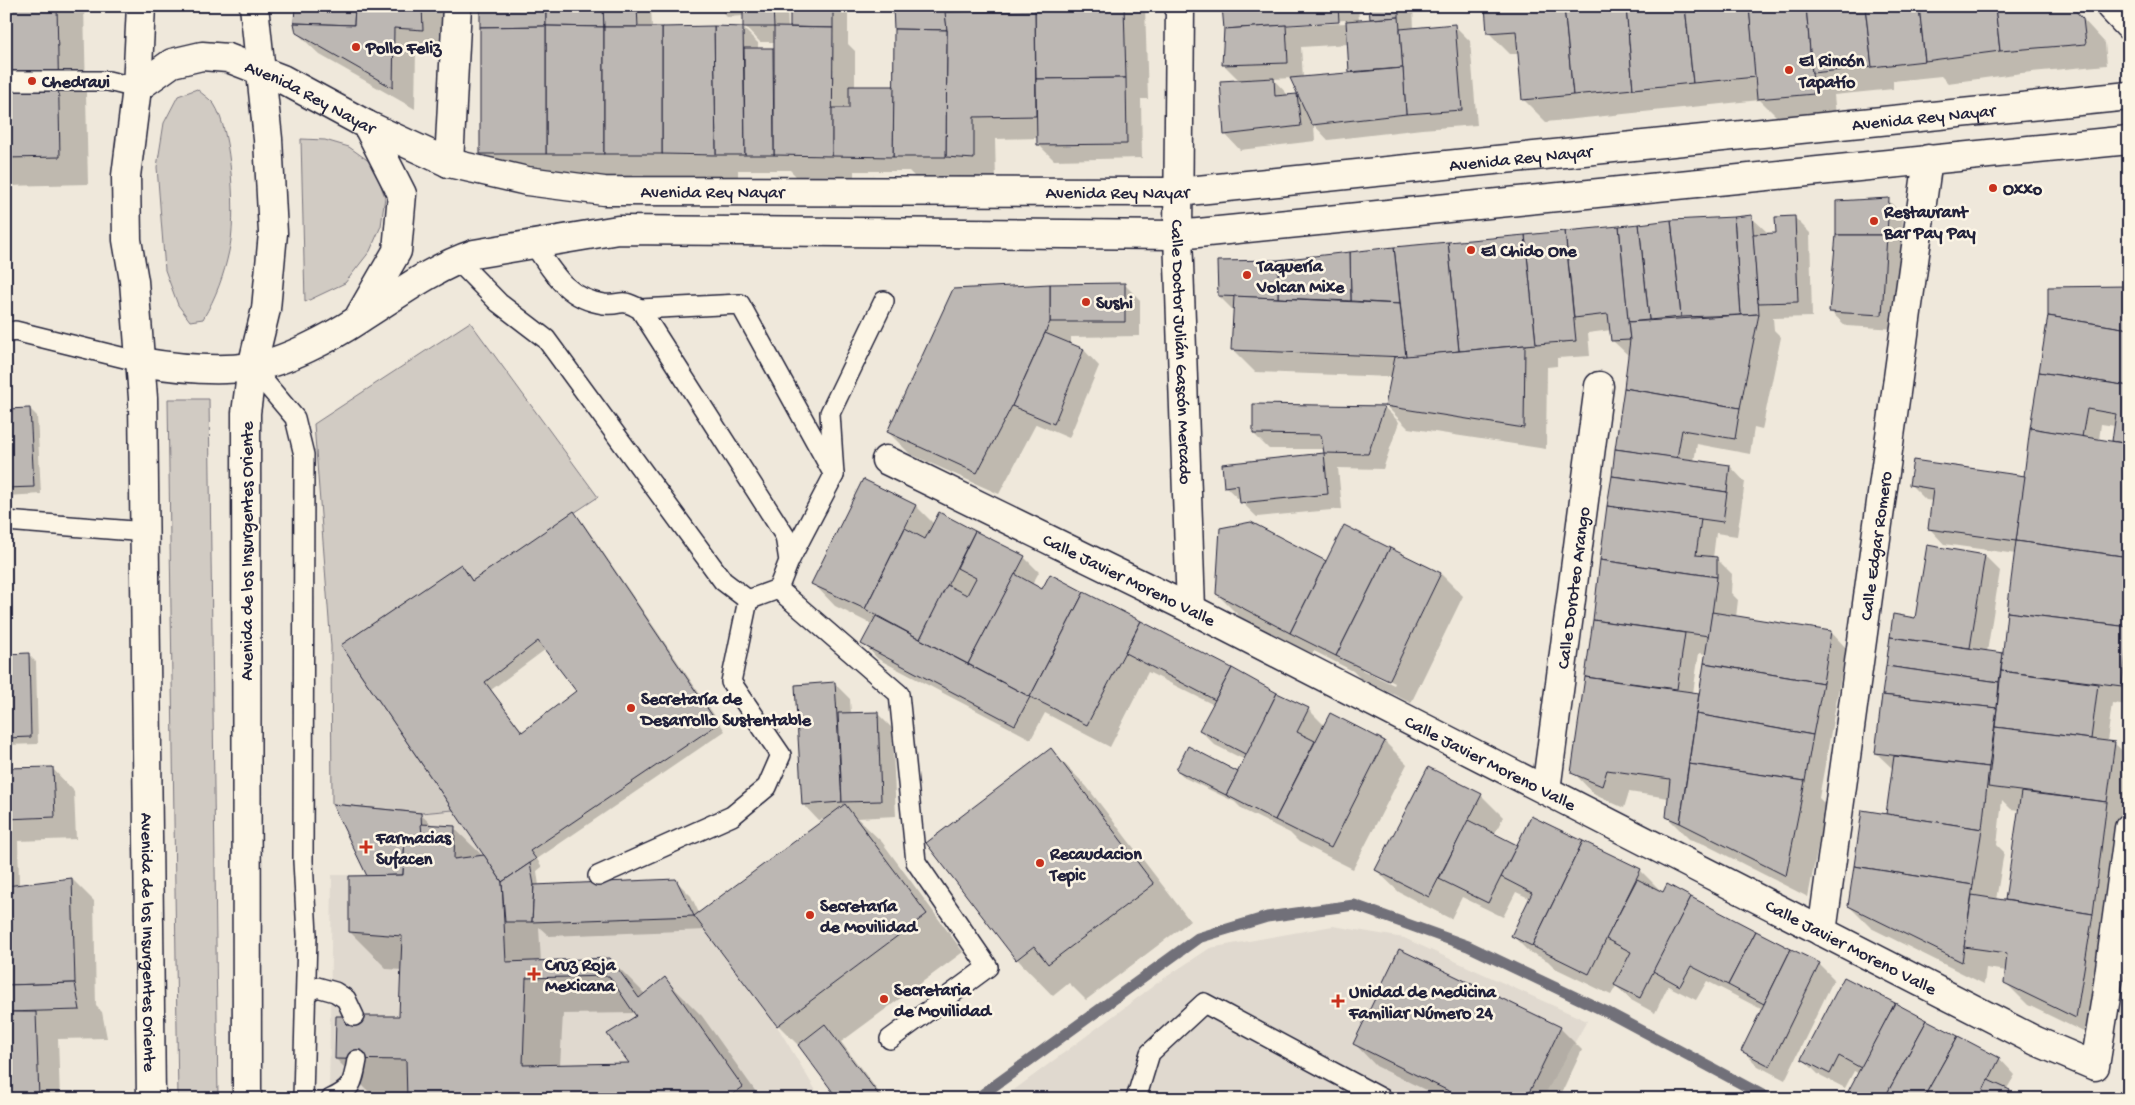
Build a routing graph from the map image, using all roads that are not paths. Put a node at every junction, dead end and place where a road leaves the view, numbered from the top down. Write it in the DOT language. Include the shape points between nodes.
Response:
graph roads {
  1 [pos="141,6"];
  2 [pos="254,6"];
  3 [pos="457,6"];
  4 [pos="1180,6"];
  5 [pos="2110,6"];
  6 [pos="2129,26"];
  7 [pos="262,72"];
  8 [pos="6,81"];
  9 [pos="137,88"];
  10 [pos="2129,96"];
  11 [pos="367,125"];
  12 [pos="2129,140"];
  13 [pos="1928,159"];
  14 [pos="449,163"];
  15 [pos="1178,192"];
  16 [pos="1178,235"];
  17 [pos="533,243"];
  18 [pos="457,260"];
  19 [pos="884,301"];
  20 [pos="640,310"];
  21 [pos="356,321"];
  22 [pos="6,333"];
  23 [pos="141,362"];
  24 [pos="252,367"];
  25 [pos="1599,386"];
  26 [pos="886,460"];
  27 [pos="834,475"];
  28 [pos="6,521"];
  29 [pos="146,532"];
  30 [pos="789,561"];
  31 [pos="778,589"];
  32 [pos="748,600"];
  33 [pos="1191,609"];
  34 [pos="1546,790"];
  35 [pos="2129,828"];
  36 [pos="598,876"];
  37 [pos="1822,932"];
  38 [pos="306,993"];
  39 [pos="354,1016"];
  40 [pos="890,1039"];
  41 [pos="357,1060"];
  42 [pos="151,1099"];
  43 [pos="247,1099"];
  44 [pos="303,1099"];
  45 [pos="331,1099"];
  46 [pos="1136,1099"];
  47 [pos="1383,1099"];
  1 -- 9 [label="main road, Avenida de los Insurgentes Oriente"];
  2 -- 7 [label="main road, Avenida de los Insurgentes Oriente"];
  3 -- 14 [label="main road"];
  4 -- 15 [label="main road, Calle Doctor Julián Gascón Mercado"];
  5 -- 6 [label="main road"];
  7 -- 9 [label="main road, Avenida Rey Nayar" via="228,58 202,56 172,63"];
  7 -- 11 [label="main road, Avenida Rey Nayar" via="282,79"];
  7 -- 24 [label="main road, Avenida de los Insurgentes Oriente" via="273,233 266,309"];
  8 -- 9 [label="lane" via="108,81"];
  9 -- 23 [label="main road, Avenida de los Insurgentes Oriente" via="126,176 127,240"];
  10 -- 15 [label="main road, Avenida Rey Nayar"];
  11 -- 14 [label="main road, Avenida Rey Nayar"];
  11 -- 21 [label="main road" via="402,194 397,251"];
  12 -- 13 [label="main road"];
  13 -- 16 [label="main road"];
  13 -- 37 [label="main road, Calle Edgar Romero"];
  14 -- 15 [label="main road, Avenida Rey Nayar" via="527,181 604,191"];
  15 -- 16 [label="main road, Calle Doctor Julián Gascón Mercado"];
  16 -- 17 [label="main road" via="618,230"];
  16 -- 33 [label="main road, Calle Doctor Julián Gascón Mercado"];
  17 -- 18 [label="main road"];
  17 -- 20 [label="lane" via="559,282 583,298 605,304 625,301"];
  18 -- 21 [label="main road"];
  18 -- 32 [label="lane" via="499,304 546,339 723,580"];
  19 -- 27 [label="lane" via="830,413"];
  20 -- 27 [label="lane" via="740,304"];
  20 -- 30 [label="lane" via="785,536"];
  21 -- 24 [label="main road" via="292,355"];
  22 -- 23 [label="lane" via="15,331"];
  23 -- 24 [label="main road" via="178,368"];
  23 -- 29 [label="main road, Avenida de los Insurgentes Oriente"];
  24 -- 38 [label="lane" via="295,418 304,454 303,861"];
  24 -- 43 [label="main road, Avenida de los Insurgentes Oriente" via="246,413 245,498"];
  25 -- 34 [label="main road, Calle Doroteo Arango"];
  26 -- 33 [label="main road, Calle Javier Moreno Valle"];
  27 -- 30 [label="lane"];
  28 -- 29 [label="lane"];
  29 -- 42 [label="main road, Avenida de los Insurgentes Oriente"];
  30 -- 31 [label="lane"];
  31 -- 32 [label="lane"];
  31 -- 40 [label="lane" via="899,694 916,862 988,967"];
  32 -- 36 [label="lane" via="732,682 781,755 767,787 732,816"];
  33 -- 34 [label="main road, Calle Javier Moreno Valle"];
  34 -- 37 [label="main road, Calle Javier Moreno Valle"];
  35 -- 37 [label="main road, Calle Javier Moreno Valle" via="2095,1066 2036,1041"];
  38 -- 39 [label="lane" via="317,987 335,992 346,999"];
  38 -- 44 [label="lane"];
  41 -- 45 [label="lane" via="352,1083 347,1090"];
  46 -- 47 [label="lane" via="1150,1053 1204,1003"];
}
